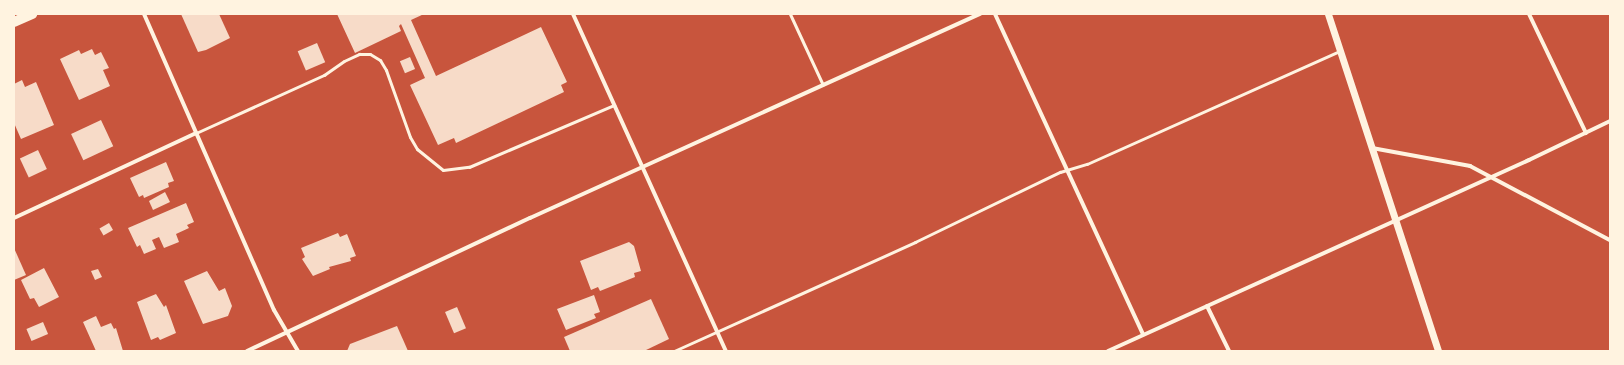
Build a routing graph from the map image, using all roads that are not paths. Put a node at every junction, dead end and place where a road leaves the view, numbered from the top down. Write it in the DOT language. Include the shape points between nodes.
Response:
graph roads {
  1 [pos="32,14"];
  2 [pos="144,14"];
  3 [pos="573,14"];
  4 [pos="790,14"];
  5 [pos="980,14"];
  6 [pos="995,14"];
  7 [pos="1328,14"];
  8 [pos="1529,14"];
  9 [pos="14,22"];
  10 [pos="1340,51"];
  11 [pos="823,85"];
  12 [pos="614,105"];
  13 [pos="1610,121"];
  14 [pos="196,132"];
  15 [pos="1586,132"];
  16 [pos="1372,148"];
  17 [pos="642,167"];
  18 [pos="1066,170"];
  19 [pos="1493,176"];
  20 [pos="14,218"];
  21 [pos="1396,220"];
  22 [pos="1610,240"];
  23 [pos="1207,306"];
  24 [pos="288,332"];
  25 [pos="717,332"];
  26 [pos="1143,335"];
  27 [pos="247,351"];
  28 [pos="298,351"];
  29 [pos="674,351"];
  30 [pos="726,351"];
  31 [pos="1108,351"];
  32 [pos="1229,351"];
  33 [pos="1438,351"];
  1 -- 9 [label="main road"];
  2 -- 14 [label="street"];
  3 -- 12 [label="street"];
  4 -- 11 [label="lane"];
  5 -- 11 [label="street"];
  6 -- 18 [label="street"];
  7 -- 10 [label="street"];
  8 -- 15 [label="street"];
  10 -- 16 [label="street"];
  10 -- 18 [label="lane" via="1087,164"];
  11 -- 17 [label="street"];
  12 -- 14 [label="lane" via="469,167 443,170 417,149 410,137 380,60 370,54 358,54 324,75"];
  12 -- 17 [label="street"];
  13 -- 15 [label="street"];
  14 -- 20 [label="street"];
  14 -- 24 [label="street" via="274,310"];
  15 -- 19 [label="street"];
  16 -- 19 [label="street" via="1470,166"];
  16 -- 21 [label="street"];
  17 -- 24 [label="street"];
  17 -- 25 [label="street"];
  18 -- 25 [label="lane"];
  18 -- 26 [label="street"];
  19 -- 21 [label="street"];
  19 -- 22 [label="street"];
  21 -- 23 [label="street"];
  21 -- 33 [label="street"];
  23 -- 26 [label="street"];
  23 -- 32 [label="street"];
  24 -- 27 [label="street"];
  24 -- 28 [label="street"];
  25 -- 29 [label="lane"];
  25 -- 30 [label="street"];
  26 -- 31 [label="street"];
}
